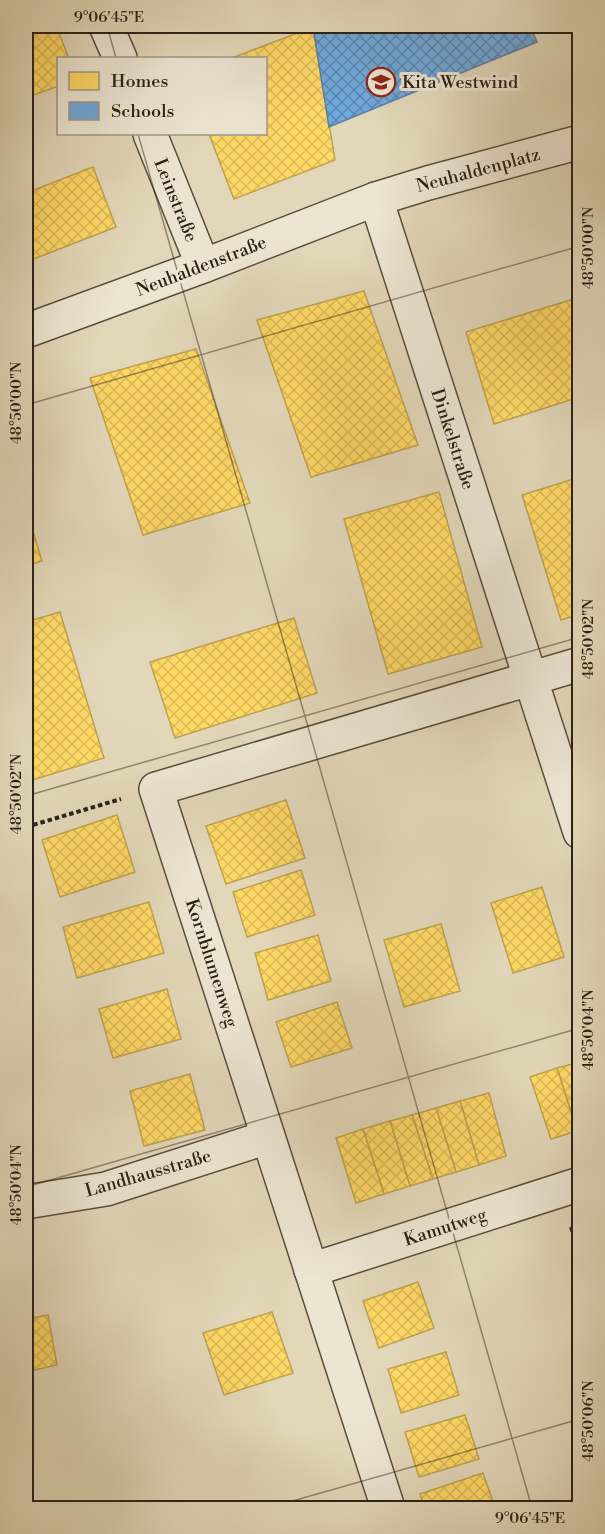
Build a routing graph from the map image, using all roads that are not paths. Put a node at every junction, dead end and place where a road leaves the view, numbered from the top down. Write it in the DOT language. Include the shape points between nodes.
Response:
graph roads {
  1 [pos="106,26"];
  2 [pos="120,57"];
  3 [pos="150,135"];
  4 [pos="579,142"];
  5 [pos="376,199"];
  6 [pos="203,266"];
  7 [pos="26,331"];
  8 [pos="579,664"];
  9 [pos="531,679"];
  10 [pos="579,831"];
  11 [pos="268,1137"];
  12 [pos="579,1184"];
  13 [pos="26,1202"];
  14 [pos="311,1270"];
  15 [pos="388,1509"];
  1 -- 2 [label="street"];
  3 -- 6 [label="street, Leinstraße"];
  4 -- 5 [label="street, Neuhaldenplatz"];
  5 -- 6 [label="street, Neuhaldenstraße"];
  5 -- 9 [label="street, Dinkelstraße"];
  6 -- 7 [label="street, Neuhaldenstraße"];
  8 -- 9 [label="street"];
  9 -- 10 [label="street, Dinkelstraße"];
  9 -- 11 [label="street, Kornblumenweg" via="156,789"];
  11 -- 13 [label="street, Landhausstraße" via="106,1189"];
  11 -- 14 [label="street, Kornblumenweg"];
  12 -- 14 [label="street, Kamutweg"];
  14 -- 15 [label="street, Kornblumenweg"];
}
